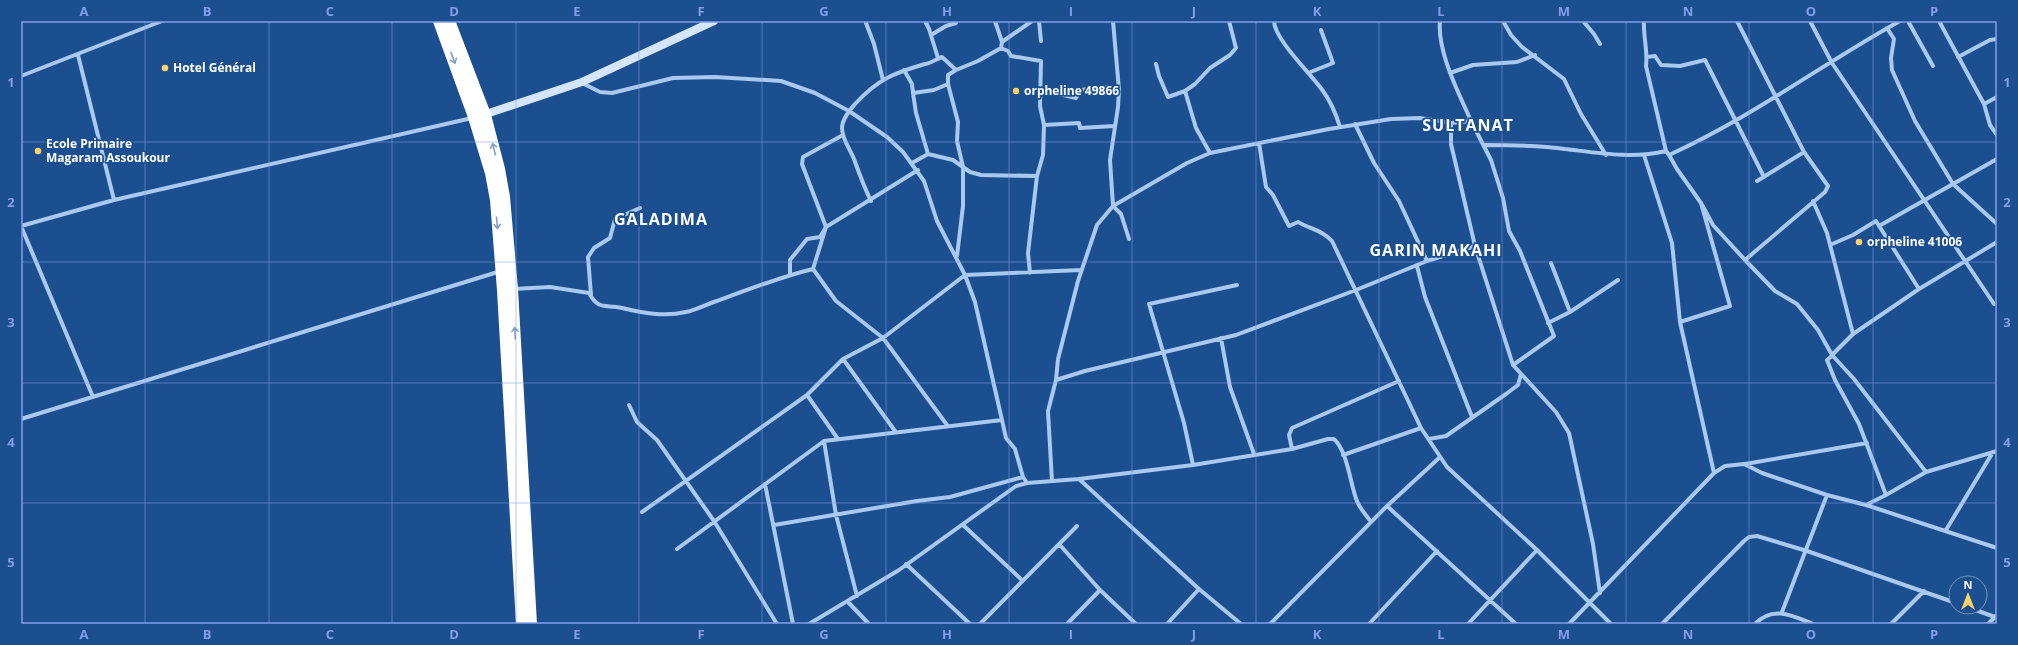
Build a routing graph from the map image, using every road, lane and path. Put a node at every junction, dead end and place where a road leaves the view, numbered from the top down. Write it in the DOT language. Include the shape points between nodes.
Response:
graph roads {
  1 [pos="162,21"];
  2 [pos="439,21"];
  3 [pos="449,21"];
  4 [pos="714,21"];
  5 [pos="925,21"];
  6 [pos="956,21"];
  7 [pos="995,21"];
  8 [pos="1032,21"];
  9 [pos="1038,21"];
  10 [pos="1113,21"];
  11 [pos="1229,21"];
  12 [pos="1274,21"];
  13 [pos="1440,21"];
  14 [pos="1503,21"];
  15 [pos="1583,21"];
  16 [pos="1644,21"];
  17 [pos="1738,21"];
  18 [pos="1810,21"];
  19 [pos="1900,21"];
  20 [pos="1908,21"];
  21 [pos="1940,21"];
  22 [pos="866,23"];
  23 [pos="1887,28"];
  24 [pos="1321,30"];
  25 [pos="931,35"];
  26 [pos="1997,39"];
  27 [pos="1041,41"];
  28 [pos="1002,42"];
  29 [pos="1600,44"];
  30 [pos="1001,48"];
  31 [pos="78,55"];
  32 [pos="1535,55"];
  33 [pos="1647,57"];
  34 [pos="1958,57"];
  35 [pos="938,58"];
  36 [pos="1832,63"];
  37 [pos="1156,64"];
  38 [pos="1933,66"];
  39 [pos="904,70"];
  40 [pos="956,70"];
  41 [pos="1308,73"];
  42 [pos="1450,73"];
  43 [pos="21,76"];
  44 [pos="883,80"];
  45 [pos="582,82"];
  46 [pos="948,84"];
  47 [pos="1042,90"];
  48 [pos="1119,90"];
  49 [pos="1185,92"];
  50 [pos="913,93"];
  51 [pos="1997,97"];
  52 [pos="1776,98"];
  53 [pos="1984,104"];
  54 [pos="849,111"];
  55 [pos="480,116"];
  56 [pos="1735,120"];
  57 [pos="1471,122"];
  58 [pos="1450,123"];
  59 [pos="1355,124"];
  60 [pos="1044,125"];
  61 [pos="1114,126"];
  62 [pos="1340,127"];
  63 [pos="843,135"];
  64 [pos="1997,135"];
  65 [pos="1259,143"];
  66 [pos="1485,145"];
  67 [pos="1666,151"];
  68 [pos="1804,152"];
  69 [pos="1210,153"];
  70 [pos="928,154"];
  71 [pos="1606,155"];
  72 [pos="1644,155"];
  73 [pos="1669,155"];
  74 [pos="1997,159"];
  75 [pos="912,164"];
  76 [pos="963,167"];
  77 [pos="918,170"];
  78 [pos="1037,176"];
  79 [pos="1764,178"];
  80 [pos="1757,181"];
  81 [pos="1953,184"];
  82 [pos="114,200"];
  83 [pos="871,201"];
  84 [pos="1813,202"];
  85 [pos="1924,202"];
  86 [pos="1701,203"];
  87 [pos="1112,206"];
  88 [pos="640,208"];
  89 [pos="1997,224"];
  90 [pos="21,226"];
  91 [pos="1879,226"];
  92 [pos="826,227"];
  93 [pos="1129,239"];
  94 [pos="1997,242"];
  95 [pos="1830,245"];
  96 [pos="1475,246"];
  97 [pos="505,250"];
  98 [pos="957,258"];
  99 [pos="1745,260"];
  100 [pos="1427,261"];
  101 [pos="1551,263"];
  102 [pos="1965,263"];
  103 [pos="1417,266"];
  104 [pos="813,269"];
  105 [pos="501,270"];
  106 [pos="1082,270"];
  107 [pos="1030,273"];
  108 [pos="790,274"];
  109 [pos="965,275"];
  110 [pos="1618,280"];
  111 [pos="1237,286"];
  112 [pos="1919,289"];
  113 [pos="508,290"];
  114 [pos="1356,290"];
  115 [pos="592,298"];
  116 [pos="1994,304"];
  117 [pos="1570,312"];
  118 [pos="1680,322"];
  119 [pos="1548,323"];
  120 [pos="1853,334"];
  121 [pos="883,338"];
  122 [pos="1221,338"];
  123 [pos="1162,353"];
  124 [pos="1832,355"];
  125 [pos="843,360"];
  126 [pos="1513,365"];
  127 [pos="1521,374"];
  128 [pos="1056,380"];
  129 [pos="1399,381"];
  130 [pos="807,395"];
  131 [pos="93,397"];
  132 [pos="629,405"];
  133 [pos="1472,417"];
  134 [pos="21,419"];
  135 [pos="1002,420"];
  136 [pos="947,425"];
  137 [pos="1420,428"];
  138 [pos="895,431"];
  139 [pos="838,439"];
  140 [pos="1429,439"];
  141 [pos="824,440"];
  142 [pos="1867,443"];
  143 [pos="1292,449"];
  144 [pos="1995,451"];
  145 [pos="1254,454"];
  146 [pos="1343,455"];
  147 [pos="1439,458"];
  148 [pos="1744,464"];
  149 [pos="1192,465"];
  150 [pos="1926,472"];
  151 [pos="1714,473"];
  152 [pos="1023,477"];
  153 [pos="1079,479"];
  154 [pos="685,480"];
  155 [pos="1052,481"];
  156 [pos="1027,483"];
  157 [pos="765,484"];
  158 [pos="1886,494"];
  159 [pos="1827,495"];
  160 [pos="1866,505"];
  161 [pos="1387,506"];
  162 [pos="642,512"];
  163 [pos="836,515"];
  164 [pos="714,521"];
  165 [pos="1372,522"];
  166 [pos="774,525"];
  167 [pos="963,525"];
  168 [pos="1077,526"];
  169 [pos="1946,530"];
  170 [pos="1059,544"];
  171 [pos="1997,548"];
  172 [pos="677,549"];
  173 [pos="1537,550"];
  174 [pos="1437,551"];
  175 [pos="1807,551"];
  176 [pos="906,564"];
  177 [pos="1022,580"];
  178 [pos="1199,589"];
  179 [pos="1100,590"];
  180 [pos="1924,591"];
  181 [pos="1600,593"];
  182 [pos="857,596"];
  183 [pos="1948,600"];
  184 [pos="1491,601"];
  185 [pos="848,602"];
  186 [pos="1590,604"];
  187 [pos="1782,612"];
  188 [pos="1996,616"];
  189 [pos="522,624"];
  190 [pos="531,624"];
  191 [pos="777,624"];
  192 [pos="793,624"];
  193 [pos="809,624"];
  194 [pos="869,624"];
  195 [pos="970,624"];
  196 [pos="980,624"];
  197 [pos="1067,624"];
  198 [pos="1136,624"];
  199 [pos="1167,624"];
  200 [pos="1241,624"];
  201 [pos="1270,624"];
  202 [pos="1369,624"];
  203 [pos="1468,624"];
  204 [pos="1516,624"];
  205 [pos="1569,624"];
  206 [pos="1611,624"];
  207 [pos="1662,624"];
  208 [pos="1755,624"];
  209 [pos="1813,624"];
  210 [pos="1891,624"];
  211 [pos="1988,624"];
  1 -- 31 [label="street"];
  2 -- 55 [label="highway, one-way"];
  3 -- 55 [label="highway"];
  4 -- 45 [label="street"];
  5 -- 25 [label="street"];
  6 -- 25 [label="street"];
  7 -- 28 [label="street"];
  8 -- 28 [label="street"];
  9 -- 27 [label="street"];
  10 -- 48 [label="street"];
  11 -- 49 [label="street" via="1236,48"];
  12 -- 41 [label="street" via="1284,44"];
  13 -- 42 [label="street" via="1439,29"];
  14 -- 32 [label="street" via="1522,46"];
  15 -- 29 [label="street"];
  16 -- 33 [label="street" via="1643,34"];
  17 -- 52 [label="street"];
  18 -- 36 [label="street"];
  19 -- 23 [label="street"];
  20 -- 38 [label="street"];
  21 -- 34 [label="street"];
  22 -- 44 [label="street"];
  23 -- 36 [label="street"];
  23 -- 81 [label="street" via="1894,39 1892,70 1915,121"];
  24 -- 41 [label="street" via="1333,64"];
  25 -- 35 [label="street"];
  26 -- 34 [label="street" via="1990,40"];
  28 -- 30 [label="street"];
  30 -- 40 [label="street"];
  30 -- 47 [label="street" via="1008,51 1011,56 1041,61"];
  31 -- 43 [label="street"];
  31 -- 82 [label="street"];
  32 -- 42 [label="street" via="1517,62 1473,65"];
  32 -- 71 [label="street" via="1564,79 1581,114"];
  33 -- 56 [label="street" via="1655,56 1661,65 1680,66 1705,60"];
  33 -- 67 [label="street" via="1646,66"];
  34 -- 53 [label="street"];
  35 -- 39 [label="street"];
  35 -- 40 [label="street" via="945,58"];
  36 -- 52 [label="street"];
  36 -- 85 [label="street"];
  37 -- 49 [label="street" via="1168,97"];
  39 -- 44 [label="street"];
  39 -- 50 [label="street" via="912,84"];
  40 -- 46 [label="street" via="948,75"];
  41 -- 62 [label="street" via="1324,91 1335,110"];
  42 -- 57 [label="street"];
  44 -- 54 [label="street" via="860,98"];
  45 -- 54 [label="street" via="600,92 612,94 673,78 715,76 781,81"];
  45 -- 55 [label="street"];
  46 -- 50 [label="street" via="934,90"];
  46 -- 76 [label="street" via="958,122 957,141"];
  47 -- 48 [label="street" via="1076,98 1082,90 1104,87"];
  47 -- 60 [label="street" via="1040,106"];
  48 -- 61 [label="street"];
  49 -- 69 [label="street" via="1196,128"];
  50 -- 70 [label="street"];
  51 -- 53 [label="street"];
  52 -- 56 [label="street"];
  52 -- 68 [label="street"];
  53 -- 64 [label="street" via="1990,125"];
  54 -- 63 [label="street" via="842,126"];
  54 -- 75 [label="street" via="887,137"];
  55 -- 82 [label="street"];
  55 -- 97 [label="highway"];
  56 -- 73 [label="street" via="1702,140"];
  56 -- 79 [label="street"];
  57 -- 58 [label="street"];
  57 -- 66 [label="street"];
  58 -- 59 [label="street" via="1420,118"];
  58 -- 96 [label="street" via="1451,144"];
  59 -- 62 [label="street"];
  59 -- 100 [label="street" via="1374,163 1399,202"];
  60 -- 61 [label="street" via="1079,123 1080,128"];
  60 -- 78 [label="street" via="1043,155"];
  61 -- 87 [label="street" via="1110,160"];
  62 -- 65 [label="street"];
  63 -- 83 [label="street" via="854,159 858,176"];
  63 -- 92 [label="street" via="803,157 802,164"];
  65 -- 69 [label="street"];
  65 -- 114 [label="street" via="1266,187 1289,226 1298,222 1326,234"];
  66 -- 71 [label="street" via="1513,144 1565,148"];
  66 -- 119 [label="street" via="1503,198 1509,231 1520,251"];
  67 -- 72 [label="street"];
  67 -- 73 [label="street"];
  68 -- 79 [label="street"];
  68 -- 84 [label="street" via="1828,186"];
  69 -- 87 [label="street" via="1187,163"];
  70 -- 75 [label="street"];
  70 -- 76 [label="street" via="954,160"];
  71 -- 72 [label="street"];
  72 -- 118 [label="street" via="1672,242"];
  73 -- 86 [label="street"];
  74 -- 81 [label="street"];
  75 -- 77 [label="street"];
  76 -- 78 [label="street" via="981,175"];
  76 -- 98 [label="street" via="963,206"];
  77 -- 83 [label="street"];
  77 -- 98 [label="street" via="929,192 937,221"];
  78 -- 107 [label="street" via="1028,253"];
  79 -- 80 [label="street"];
  81 -- 85 [label="street"];
  81 -- 89 [label="street"];
  82 -- 90 [label="street"];
  83 -- 92 [label="street"];
  84 -- 95 [label="street"];
  84 -- 99 [label="street"];
  85 -- 91 [label="street"];
  85 -- 102 [label="street"];
  86 -- 99 [label="street" via="1713,225"];
  86 -- 118 [label="street" via="1730,306"];
  87 -- 93 [label="street" via="1121,214"];
  87 -- 106 [label="street" via="1097,225"];
  88 -- 115 [label="street" via="615,219 610,238 594,248 588,257"];
  90 -- 131 [label="street"];
  91 -- 95 [label="street" via="1876,221"];
  91 -- 112 [label="street"];
  92 -- 104 [label="street"];
  92 -- 108 [label="street" via="820,237 807,239 790,260"];
  94 -- 102 [label="street"];
  95 -- 120 [label="street"];
  96 -- 100 [label="street"];
  96 -- 126 [label="street"];
  97 -- 105 [label="highway"];
  97 -- 113 [label="highway"];
  98 -- 109 [label="street"];
  99 -- 124 [label="street" via="1775,291 1797,304 1818,330"];
  100 -- 103 [label="street"];
  101 -- 117 [label="street"];
  102 -- 112 [label="street"];
  102 -- 116 [label="street"];
  103 -- 114 [label="street"];
  103 -- 133 [label="street" via="1425,297"];
  104 -- 108 [label="street"];
  104 -- 121 [label="street" via="836,301"];
  105 -- 113 [label="highway"];
  105 -- 131 [label="street"];
  106 -- 107 [label="street"];
  106 -- 128 [label="street" via="1058,360"];
  107 -- 109 [label="street"];
  108 -- 115 [label="street" via="685,312 670,314 603,306 596,304"];
  109 -- 121 [label="street"];
  109 -- 135 [label="street" via="975,302"];
  110 -- 117 [label="street"];
  111 -- 123 [label="street" via="1149,304"];
  112 -- 120 [label="street"];
  113 -- 115 [label="street" via="550,287 589,293"];
  113 -- 189 [label="highway"];
  190 -- 113 [label="highway, one-way"];
  114 -- 122 [label="street" via="1256,328"];
  114 -- 129 [label="street"];
  117 -- 119 [label="street"];
  118 -- 151 [label="street"];
  119 -- 126 [label="street" via="1553,338"];
  120 -- 124 [label="street"];
  121 -- 125 [label="street"];
  121 -- 136 [label="street"];
  122 -- 123 [label="street"];
  122 -- 145 [label="street" via="1230,386"];
  123 -- 128 [label="street"];
  123 -- 149 [label="street" via="1184,423"];
  124 -- 142 [label="street" via="1827,360"];
  124 -- 150 [label="street" via="1854,379"];
  125 -- 130 [label="street"];
  125 -- 138 [label="street"];
  126 -- 127 [label="street"];
  127 -- 133 [label="street" via="1518,385"];
  127 -- 181 [label="street" via="1556,412 1569,433 1593,544"];
  128 -- 155 [label="street" via="1048,411"];
  129 -- 137 [label="street"];
  129 -- 143 [label="street" via="1292,428 1289,432"];
  130 -- 139 [label="street"];
  130 -- 154 [label="street"];
  131 -- 134 [label="street"];
  132 -- 154 [label="street" via="637,422 657,440"];
  133 -- 140 [label="street" via="1446,436"];
  135 -- 136 [label="street"];
  135 -- 152 [label="street" via="1006,438 1015,449"];
  136 -- 138 [label="street"];
  137 -- 140 [label="street"];
  137 -- 146 [label="street"];
  138 -- 139 [label="street"];
  139 -- 141 [label="street"];
  140 -- 147 [label="street"];
  141 -- 157 [label="street"];
  141 -- 163 [label="street"];
  142 -- 148 [label="street"];
  142 -- 158 [label="street"];
  143 -- 145 [label="street"];
  143 -- 146 [label="street" via="1334,439 1338,442"];
  144 -- 150 [label="street"];
  144 -- 169 [label="street"];
  145 -- 149 [label="street"];
  146 -- 165 [label="street" via="1357,503"];
  147 -- 161 [label="street"];
  147 -- 173 [label="street"];
  148 -- 151 [label="street" via="1725,466"];
  148 -- 159 [label="street" via="1762,473"];
  149 -- 153 [label="street"];
  150 -- 158 [label="street"];
  151 -- 181 [label="street"];
  152 -- 156 [label="street"];
  152 -- 163 [label="street" via="950,497"];
  153 -- 155 [label="street"];
  153 -- 178 [label="street"];
  154 -- 162 [label="street"];
  154 -- 164 [label="street"];
  155 -- 156 [label="street"];
  156 -- 167 [label="street" via="1010,490"];
  157 -- 164 [label="street"];
  157 -- 166 [label="street"];
  158 -- 160 [label="street"];
  159 -- 160 [label="street"];
  159 -- 175 [label="street"];
  160 -- 169 [label="street"];
  161 -- 165 [label="street"];
  161 -- 174 [label="street"];
  163 -- 166 [label="street"];
  163 -- 182 [label="street"];
  164 -- 172 [label="street"];
  164 -- 191 [label="street"];
  165 -- 201 [label="street"];
  166 -- 192 [label="street"];
  167 -- 176 [label="street"];
  167 -- 177 [label="street"];
  168 -- 170 [label="street"];
  169 -- 171 [label="street"];
  170 -- 177 [label="street"];
  170 -- 179 [label="street"];
  173 -- 184 [label="street"];
  173 -- 186 [label="street"];
  174 -- 184 [label="street"];
  174 -- 202 [label="street"];
  175 -- 180 [label="street"];
  175 -- 187 [label="street"];
  175 -- 207 [label="street" via="1765,537 1749,537"];
  176 -- 182 [label="street"];
  176 -- 195 [label="street"];
  177 -- 196 [label="street"];
  178 -- 199 [label="street"];
  178 -- 200 [label="street"];
  179 -- 197 [label="street"];
  179 -- 198 [label="street"];
  180 -- 183 [label="street"];
  180 -- 210 [label="street"];
  181 -- 186 [label="street"];
  182 -- 185 [label="street"];
  184 -- 203 [label="street"];
  184 -- 204 [label="street"];
  185 -- 193 [label="street"];
  185 -- 194 [label="street"];
  186 -- 205 [label="street"];
  186 -- 206 [label="street"];
  187 -- 208 [label="street" via="1768,615"];
  187 -- 209 [label="street"];
  188 -- 211 [label="street"];
}
